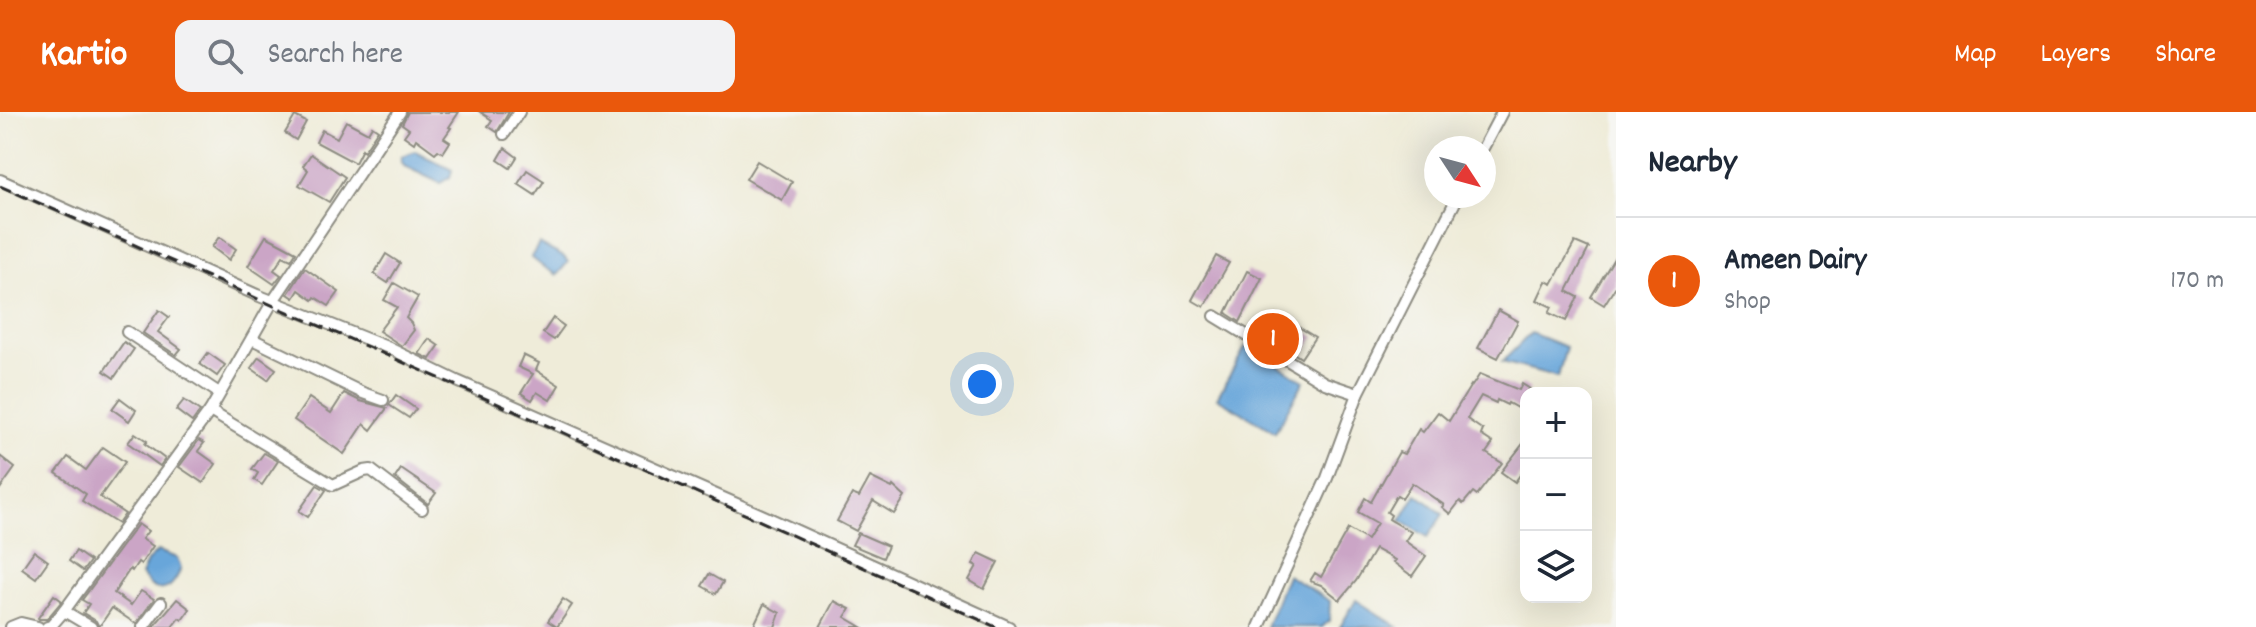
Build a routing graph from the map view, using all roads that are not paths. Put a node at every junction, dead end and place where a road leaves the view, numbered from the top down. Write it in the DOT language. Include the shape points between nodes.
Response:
graph roads {
  1 [pos="400,112"];
  2 [pos="519,112"];
  3 [pos="1502,112"];
  4 [pos="504,134"];
  5 [pos="1489,136"];
  6 [pos="0,180"];
  7 [pos="1452,208"];
  8 [pos="273,301"];
  9 [pos="1215,316"];
  10 [pos="127,332"];
  11 [pos="252,339"];
  12 [pos="219,393"];
  13 [pos="1358,394"];
  14 [pos="383,400"];
  15 [pos="210,411"];
  16 [pos="422,509"];
  17 [pos="161,603"];
  18 [pos="64,611"];
  19 [pos="11,627"];
  20 [pos="38,627"];
  21 [pos="47,627"];
  22 [pos="91,627"];
  23 [pos="143,627"];
  24 [pos="1009,627"];
  25 [pos="1259,627"];
  1 -- 8 [label="street"];
  2 -- 4 [label="street"];
  3 -- 5 [label="street"];
  6 -- 8 [label="street"];
  7 -- 13 [label="street"];
  8 -- 11 [label="street"];
  8 -- 24 [label="street" via="389,348"];
  9 -- 13 [label="street" via="1325,383"];
  10 -- 12 [label="street"];
  11 -- 12 [label="street"];
  11 -- 14 [label="street"];
  12 -- 15 [label="street"];
  13 -- 25 [label="street" via="1327,478"];
  15 -- 16 [label="street" via="333,485 371,470"];
  15 -- 18 [label="street"];
  17 -- 23 [label="street"];
  18 -- 21 [label="street"];
  18 -- 22 [label="street"];
  19 -- 20 [label="street"];
}
